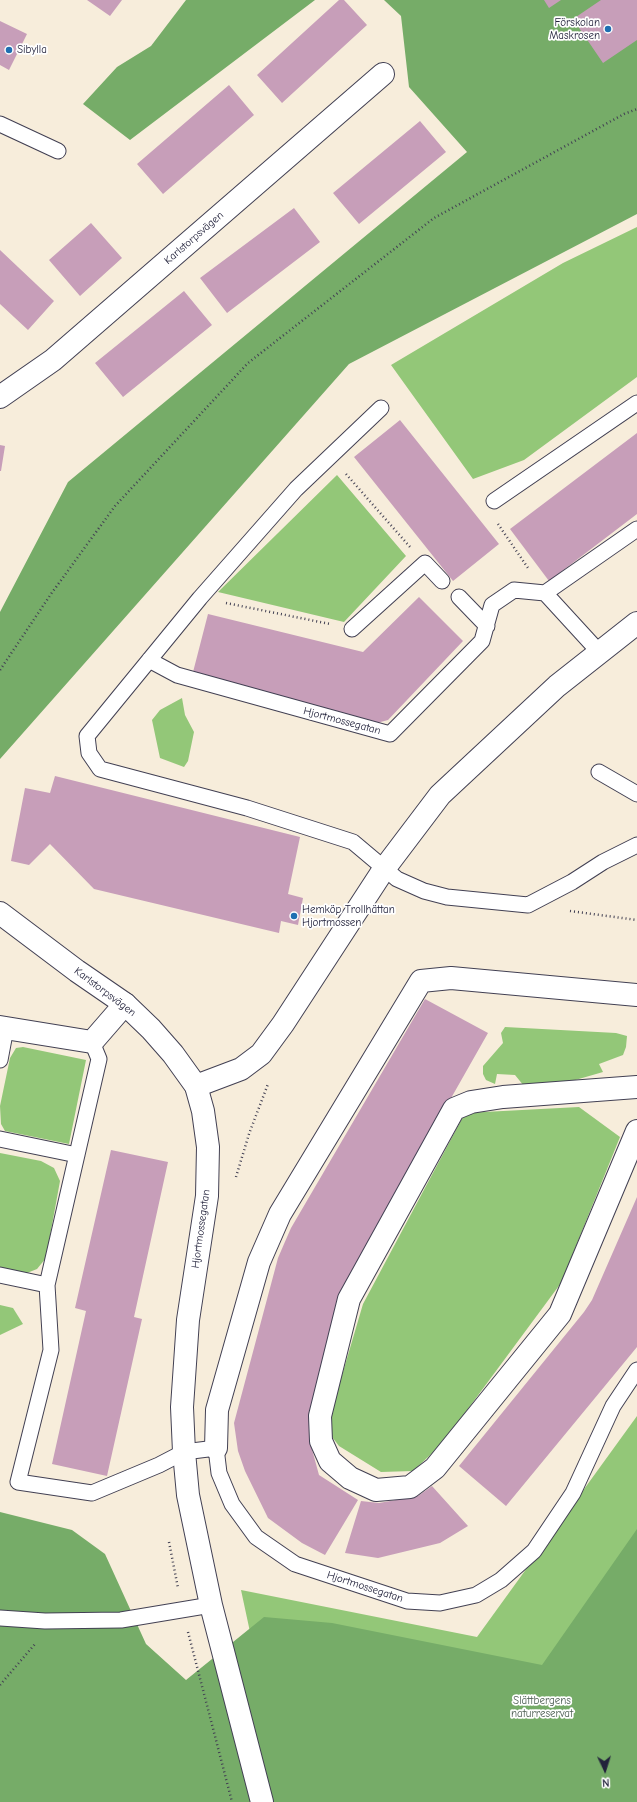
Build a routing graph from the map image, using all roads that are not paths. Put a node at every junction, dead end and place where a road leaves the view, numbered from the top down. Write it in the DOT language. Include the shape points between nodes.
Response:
graph roads {
  1 [pos="383,74"];
  2 [pos="0,124"];
  3 [pos="58,151"];
  4 [pos="0,397"];
  5 [pos="637,403"];
  6 [pos="381,408"];
  7 [pos="494,501"];
  8 [pos="637,528"];
  9 [pos="442,581"];
  10 [pos="545,593"];
  11 [pos="459,597"];
  12 [pos="637,623"];
  13 [pos="487,626"];
  14 [pos="352,629"];
  15 [pos="600,653"];
  16 [pos="149,660"];
  17 [pos="599,772"];
  18 [pos="637,794"];
  19 [pos="637,845"];
  20 [pos="384,868"];
  21 [pos="0,913"];
  22 [pos="637,995"];
  23 [pos="124,1004"];
  24 [pos="3,1027"];
  25 [pos="92,1042"];
  26 [pos="0,1060"];
  27 [pos="196,1086"];
  28 [pos="637,1087"];
  29 [pos="637,1132"];
  30 [pos="0,1139"];
  31 [pos="77,1156"];
  32 [pos="0,1275"];
  33 [pos="47,1285"];
  34 [pos="637,1370"];
  35 [pos="216,1448"];
  36 [pos="184,1452"];
  37 [pos="211,1605"];
  38 [pos="0,1618"];
  39 [pos="262,1802"];
  1 -- 4 [label="street, Karlstorpsvägen" via="53,360"];
  2 -- 3 [label="lane"];
  5 -- 7 [label="lane"];
  6 -- 16 [label="lane" via="296,489"];
  8 -- 10 [label="lane"];
  9 -- 14 [label="lane" via="425,563"];
  10 -- 13 [label="lane, Hjortmossegatan" via="514,590 492,605"];
  10 -- 15 [label="lane"];
  11 -- 13 [label="lane"];
  12 -- 15 [label="street"];
  13 -- 16 [label="lane, Hjortmossegatan" via="482,641 390,734 177,675"];
  15 -- 20 [label="street" via="557,686 440,795"];
  16 -- 20 [label="lane" via="88,736 89,753 100,770 246,808 352,842"];
  17 -- 18 [label="lane"];
  19 -- 20 [label="lane" via="528,904 447,897 424,891 397,879"];
  20 -- 27 [label="street" via="261,1054 241,1069"];
  21 -- 23 [label="street, Karlstorpsvägen"];
  22 -- 35 [label="street" via="451,978 421,981 280,1214 259,1262 217,1410"];
  23 -- 25 [label="street"];
  23 -- 27 [label="street, Karlstorpsvägen" via="173,1054"];
  24 -- 25 [label="street"];
  24 -- 26 [label="lane"];
  25 -- 31 [label="lane" via="99,1059"];
  27 -- 36 [label="street, Hjortmossegatan" via="208,1147 207,1196 188,1320 182,1407"];
  28 -- 29 [label="street" via="503,1098 471,1102 454,1109 349,1299 320,1416 321,1441 330,1461 350,1478 376,1490 410,1487 435,1468 560,1314"];
  30 -- 31 [label="lane"];
  31 -- 33 [label="lane"];
  32 -- 33 [label="lane"];
  33 -- 36 [label="lane" via="51,1350 18,1482 92,1493"];
  34 -- 35 [label="lane, Hjortmossegatan" via="613,1406 573,1493 534,1551 501,1580 476,1595 440,1603 407,1601 295,1564 256,1537 232,1504 220,1473"];
  35 -- 36 [label="lane"];
  36 -- 37 [label="street, Hjortmossegatan" via="188,1495"];
  37 -- 38 [label="lane" via="121,1620 45,1621"];
  37 -- 39 [label="street, Hjortmossegatan"];
}
